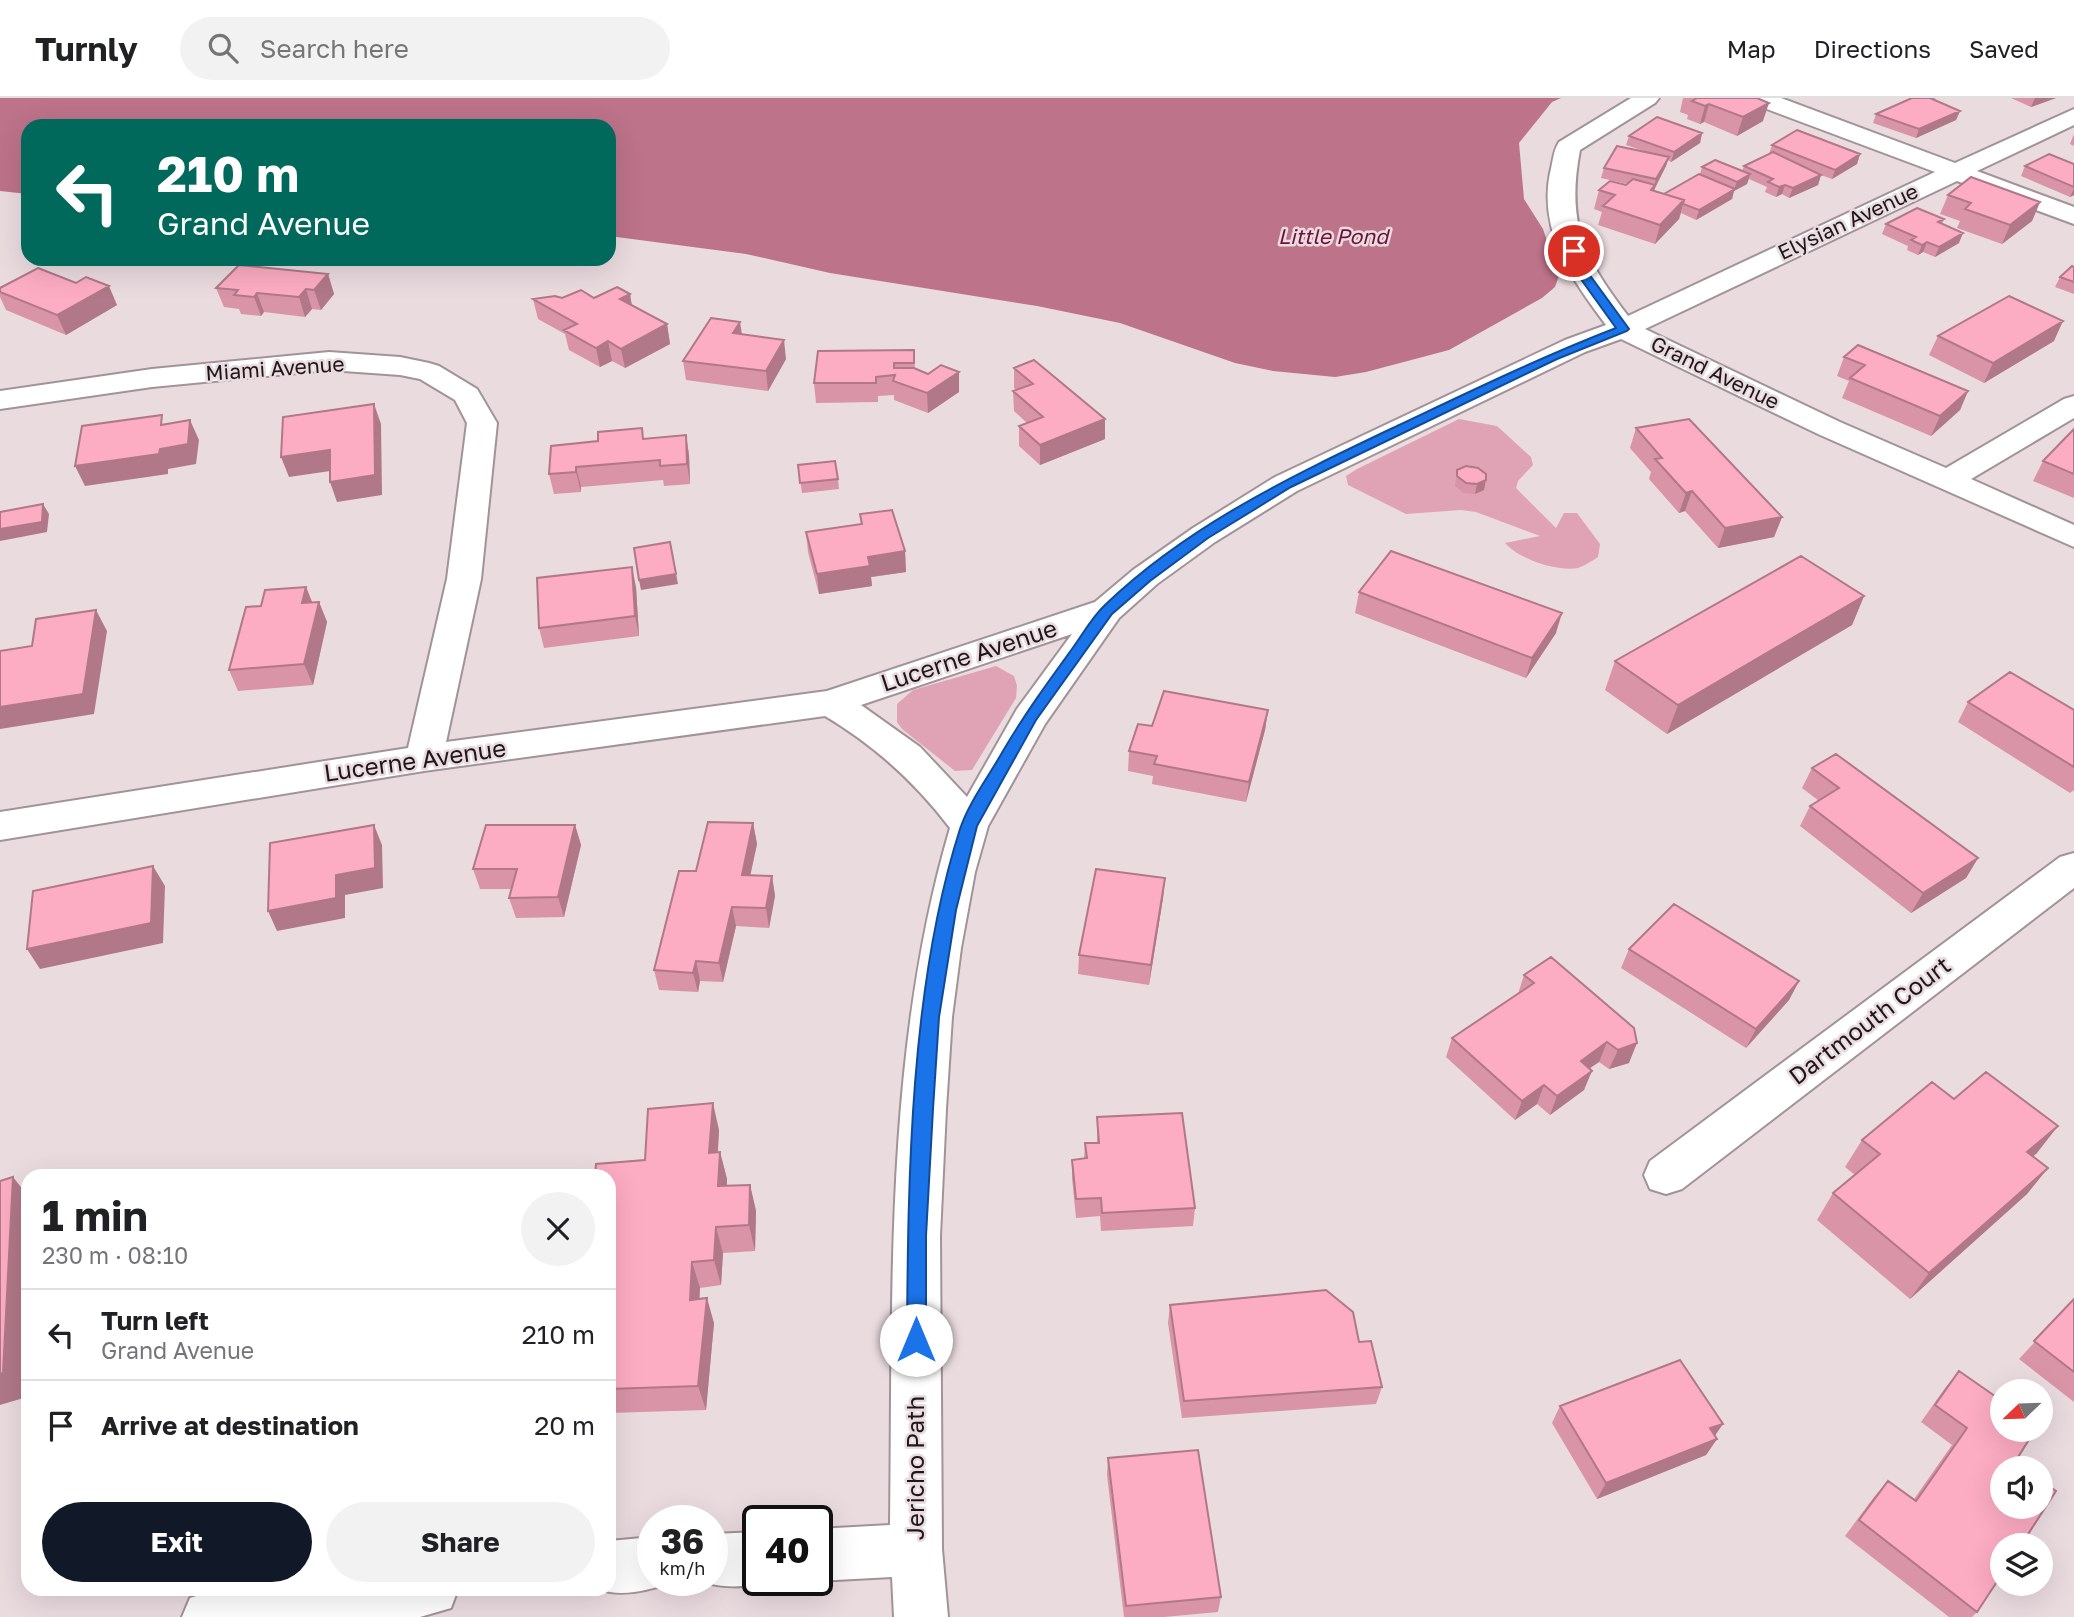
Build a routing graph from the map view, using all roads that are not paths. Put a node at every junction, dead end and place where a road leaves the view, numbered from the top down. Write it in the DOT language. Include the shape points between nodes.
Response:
graph roads {
  1 [pos="1647,98"];
  2 [pos="1759,98"];
  3 [pos="2074,116"];
  4 [pos="1954,172"];
  5 [pos="2074,216"];
  6 [pos="1623,329"];
  7 [pos="0,400"];
  8 [pos="2074,405"];
  9 [pos="1948,480"];
  10 [pos="2074,537"];
  11 [pos="1107,610"];
  12 [pos="830,703"];
  13 [pos="424,758"];
  14 [pos="0,826"];
  15 [pos="969,826"];
  16 [pos="2074,867"];
  17 [pos="1666,1175"];
  18 [pos="916,1549"];
  19 [pos="833,1554"];
  20 [pos="637,1564"];
  21 [pos="616,1566"];
  22 [pos="376,1596"];
  23 [pos="209,1617"];
  24 [pos="921,1617"];
  1 -- 6 [label="street, Grand Avenue" via="1568,148 1562,183 1564,228 1583,275"];
  2 -- 4 [label="street"];
  3 -- 4 [label="street, Elysian Avenue"];
  4 -- 5 [label="street"];
  4 -- 6 [label="street, Elysian Avenue"];
  6 -- 9 [label="street, Grand Avenue"];
  6 -- 11 [label="street, Jericho Path" via="1562,352 1286,484 1204,535"];
  7 -- 13 [label="street, Miami Avenue" via="152,378 329,361 429,372 467,395 482,423 476,483 464,579"];
  8 -- 9 [label="street"];
  9 -- 10 [label="street, Grand Avenue"];
  11 -- 12 [label="street, Lucerne Avenue"];
  11 -- 15 [label="street, Jericho Path" via="1030,718"];
  12 -- 13 [label="street, Lucerne Avenue"];
  12 -- 15 [label="street, Lucerne Avenue" via="884,735 939,786"];
  13 -- 14 [label="street, Lucerne Avenue"];
  15 -- 18 [label="street, Jericho Path" via="941,948 924,1109 917,1236"];
  16 -- 17 [label="street, Dartmouth Court"];
  18 -- 19 [label="street"];
  18 -- 24 [label="street, Jericho Path"];
  20 -- 21 [label="street"];
  22 -- 23 [label="street"];
}
